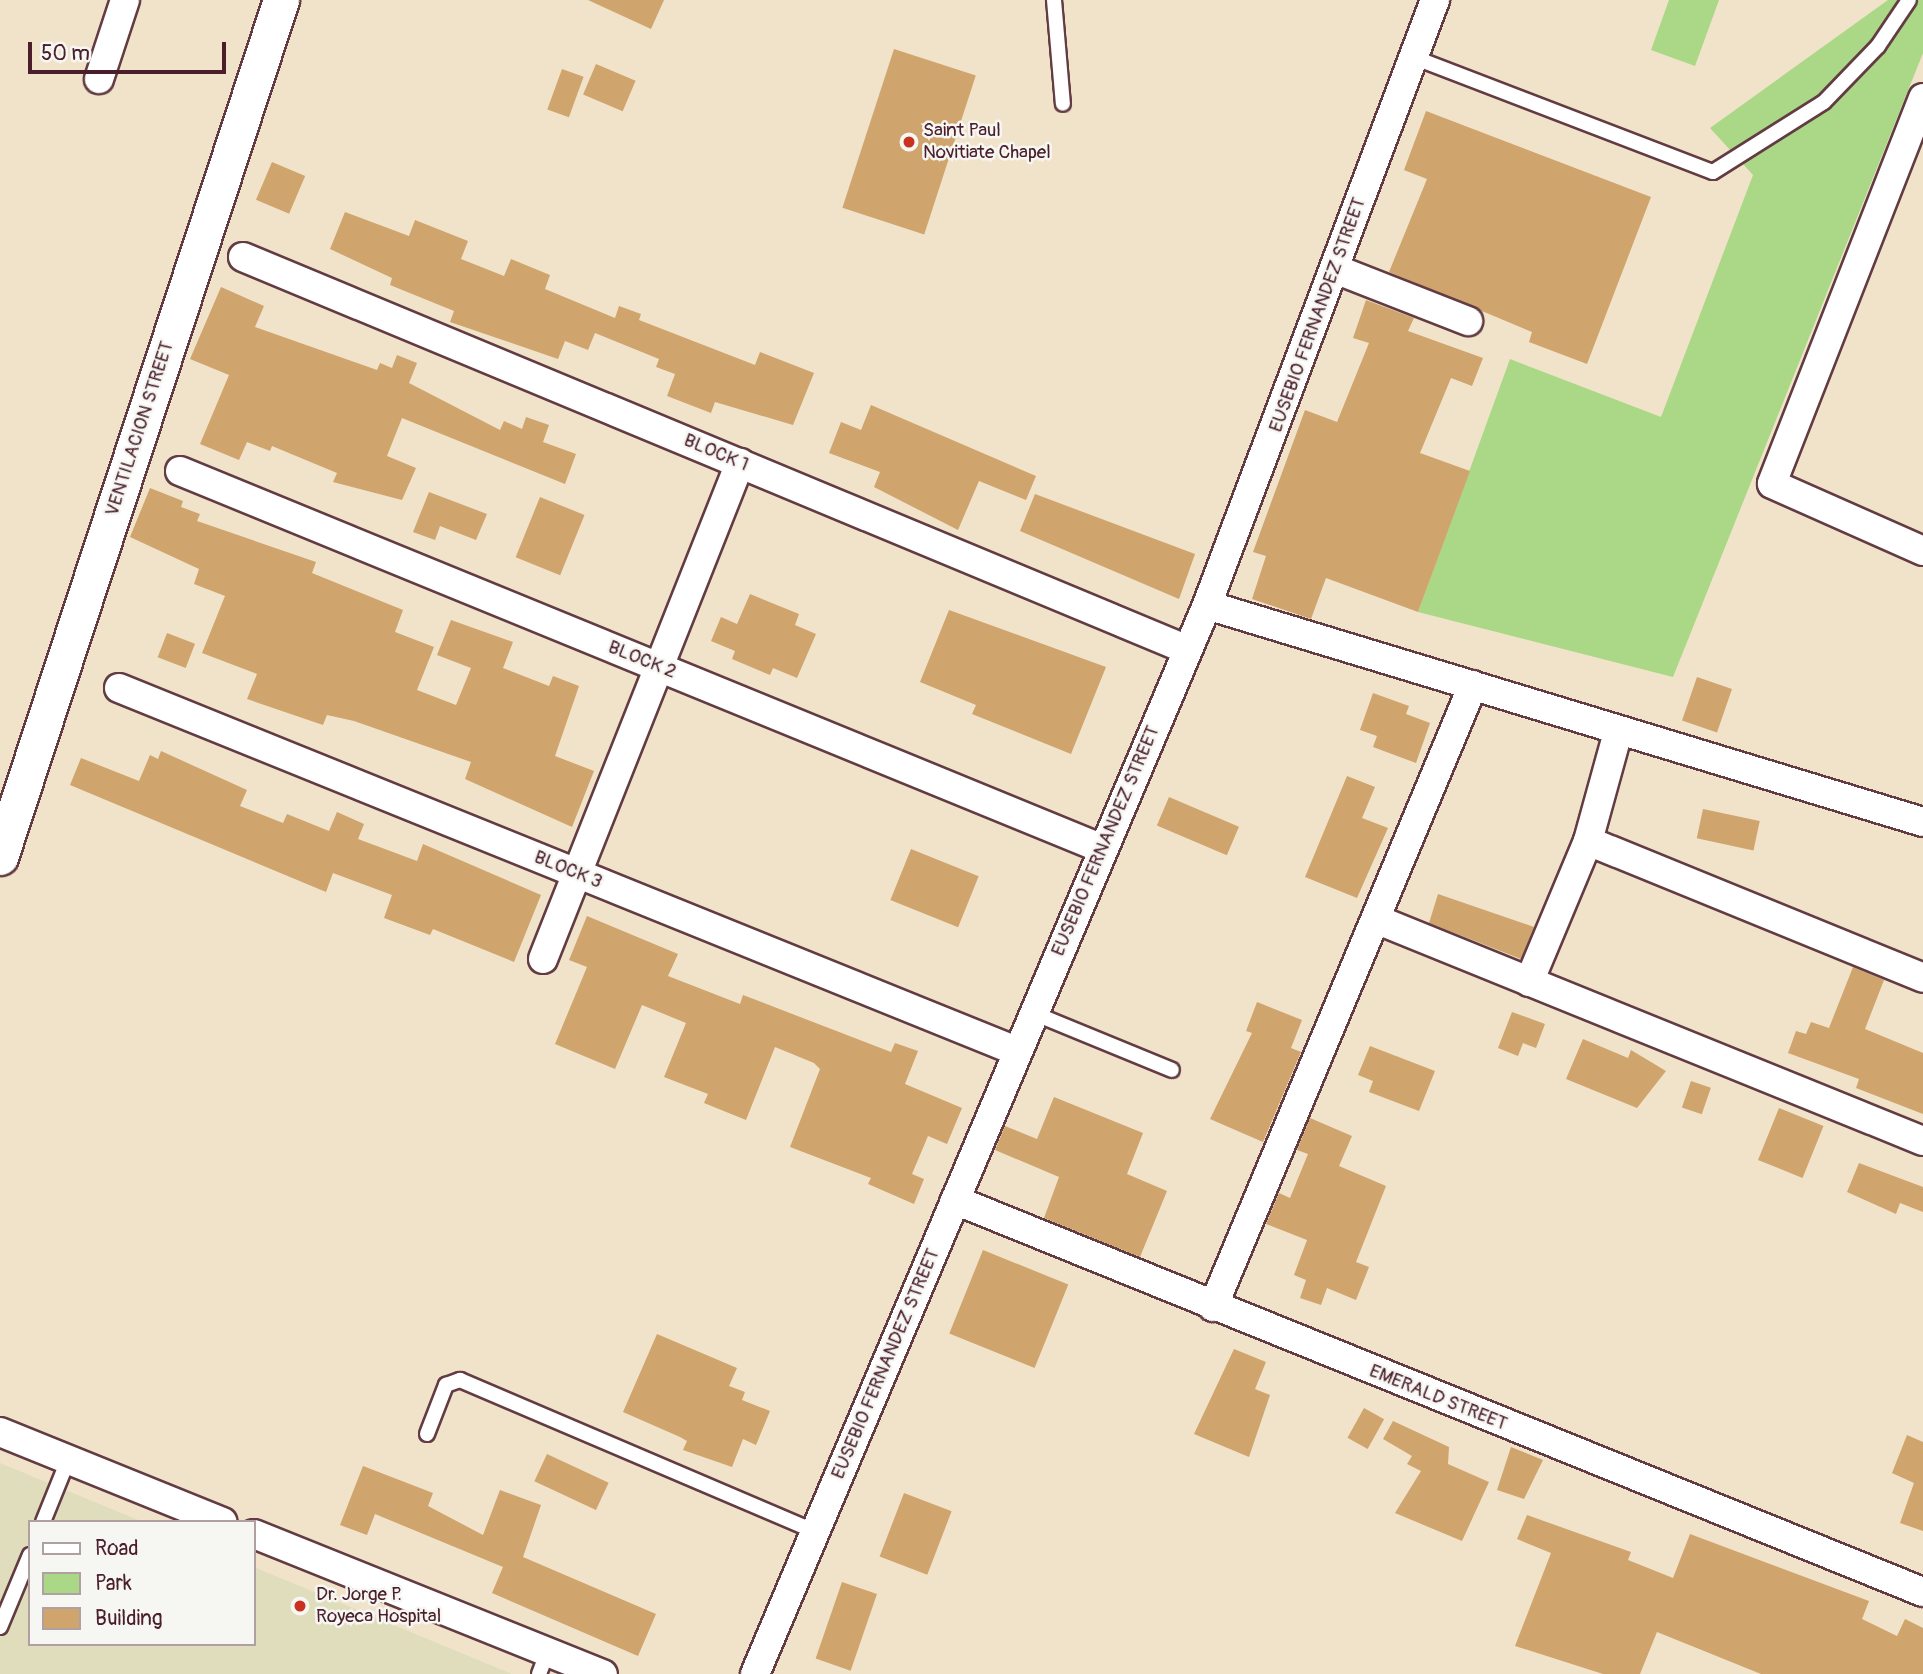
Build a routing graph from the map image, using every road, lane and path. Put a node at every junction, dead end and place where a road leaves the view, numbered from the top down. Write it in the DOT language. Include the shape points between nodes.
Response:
graph roads {
  1 [pos="125,0"];
  2 [pos="281,0"];
  3 [pos="1054,0"];
  4 [pos="1435,0"];
  5 [pos="1909,0"];
  6 [pos="1413,57"];
  7 [pos="99,79"];
  8 [pos="1063,104"];
  9 [pos="1921,108"];
  10 [pos="243,257"];
  11 [pos="1335,269"];
  12 [pos="1468,321"];
  13 [pos="740,463"];
  14 [pos="180,471"];
  15 [pos="1922,549"];
  16 [pos="1207,605"];
  17 [pos="1188,650"];
  18 [pos="659,667"];
  19 [pos="1473,685"];
  20 [pos="119,688"];
  21 [pos="1618,732"];
  22 [pos="1923,822"];
  23 [pos="1588,841"];
  24 [pos="1103,849"];
  25 [pos="0,858"];
  26 [pos="577,873"];
  27 [pos="1377,920"];
  28 [pos="543,958"];
  29 [pos="1923,978"];
  30 [pos="1529,982"];
  31 [pos="1033,1013"];
  32 [pos="1016,1051"];
  33 [pos="1172,1070"];
  34 [pos="1923,1141"];
  35 [pos="955,1200"];
  36 [pos="1213,1307"];
  37 [pos="0,1432"];
  38 [pos="428,1434"];
  39 [pos="68,1460"];
  40 [pos="44,1520"];
  41 [pos="218,1520"];
  42 [pos="816,1532"];
  43 [pos="256,1535"];
  44 [pos="28,1560"];
  45 [pos="1923,1592"];
  46 [pos="0,1627"];
  47 [pos="543,1662"];
  48 [pos="603,1674"];
  49 [pos="755,1674"];
  1 -- 7 [label="street"];
  2 -- 25 [label="street, VENTILACION STREET"];
  3 -- 8 [label="lane"];
  4 -- 6 [label="street, EUSEBIO FERNANDEZ STREET"];
  5 -- 6 [label="lane" via="1878,46 1824,102 1713,172"];
  6 -- 11 [label="street, EUSEBIO FERNANDEZ STREET"];
  9 -- 15 [label="street" via="1772,484"];
  10 -- 13 [label="street, BLOCK 1"];
  11 -- 12 [label="street"];
  11 -- 16 [label="street, EUSEBIO FERNANDEZ STREET"];
  13 -- 17 [label="street, BLOCK 1"];
  13 -- 18 [label="street"];
  14 -- 18 [label="street, BLOCK 2"];
  16 -- 17 [label="street, EUSEBIO FERNANDEZ STREET"];
  16 -- 19 [label="street"];
  17 -- 24 [label="street, EUSEBIO FERNANDEZ STREET"];
  18 -- 24 [label="street, BLOCK 2"];
  18 -- 26 [label="street"];
  19 -- 21 [label="street"];
  19 -- 27 [label="street"];
  20 -- 26 [label="street, BLOCK 3"];
  21 -- 22 [label="street"];
  21 -- 23 [label="street"];
  23 -- 29 [label="street"];
  23 -- 30 [label="street"];
  24 -- 31 [label="street, EUSEBIO FERNANDEZ STREET"];
  26 -- 28 [label="street"];
  26 -- 32 [label="street, BLOCK 3"];
  27 -- 30 [label="street"];
  27 -- 36 [label="street"];
  30 -- 34 [label="street"];
  31 -- 32 [label="street, EUSEBIO FERNANDEZ STREET"];
  31 -- 33 [label="lane"];
  32 -- 35 [label="street, EUSEBIO FERNANDEZ STREET"];
  35 -- 36 [label="street, EMERALD STREET"];
  35 -- 42 [label="street, EUSEBIO FERNANDEZ STREET"];
  36 -- 45 [label="street, EMERALD STREET"];
  37 -- 39 [label="street"];
  38 -- 42 [label="lane" via="446,1385 460,1380"];
  39 -- 40 [label="lane"];
  39 -- 41 [label="street"];
  42 -- 49 [label="street, EUSEBIO FERNANDEZ STREET"];
  43 -- 47 [label="street"];
  44 -- 46 [label="lane"];
  47 -- 48 [label="street"];
}
